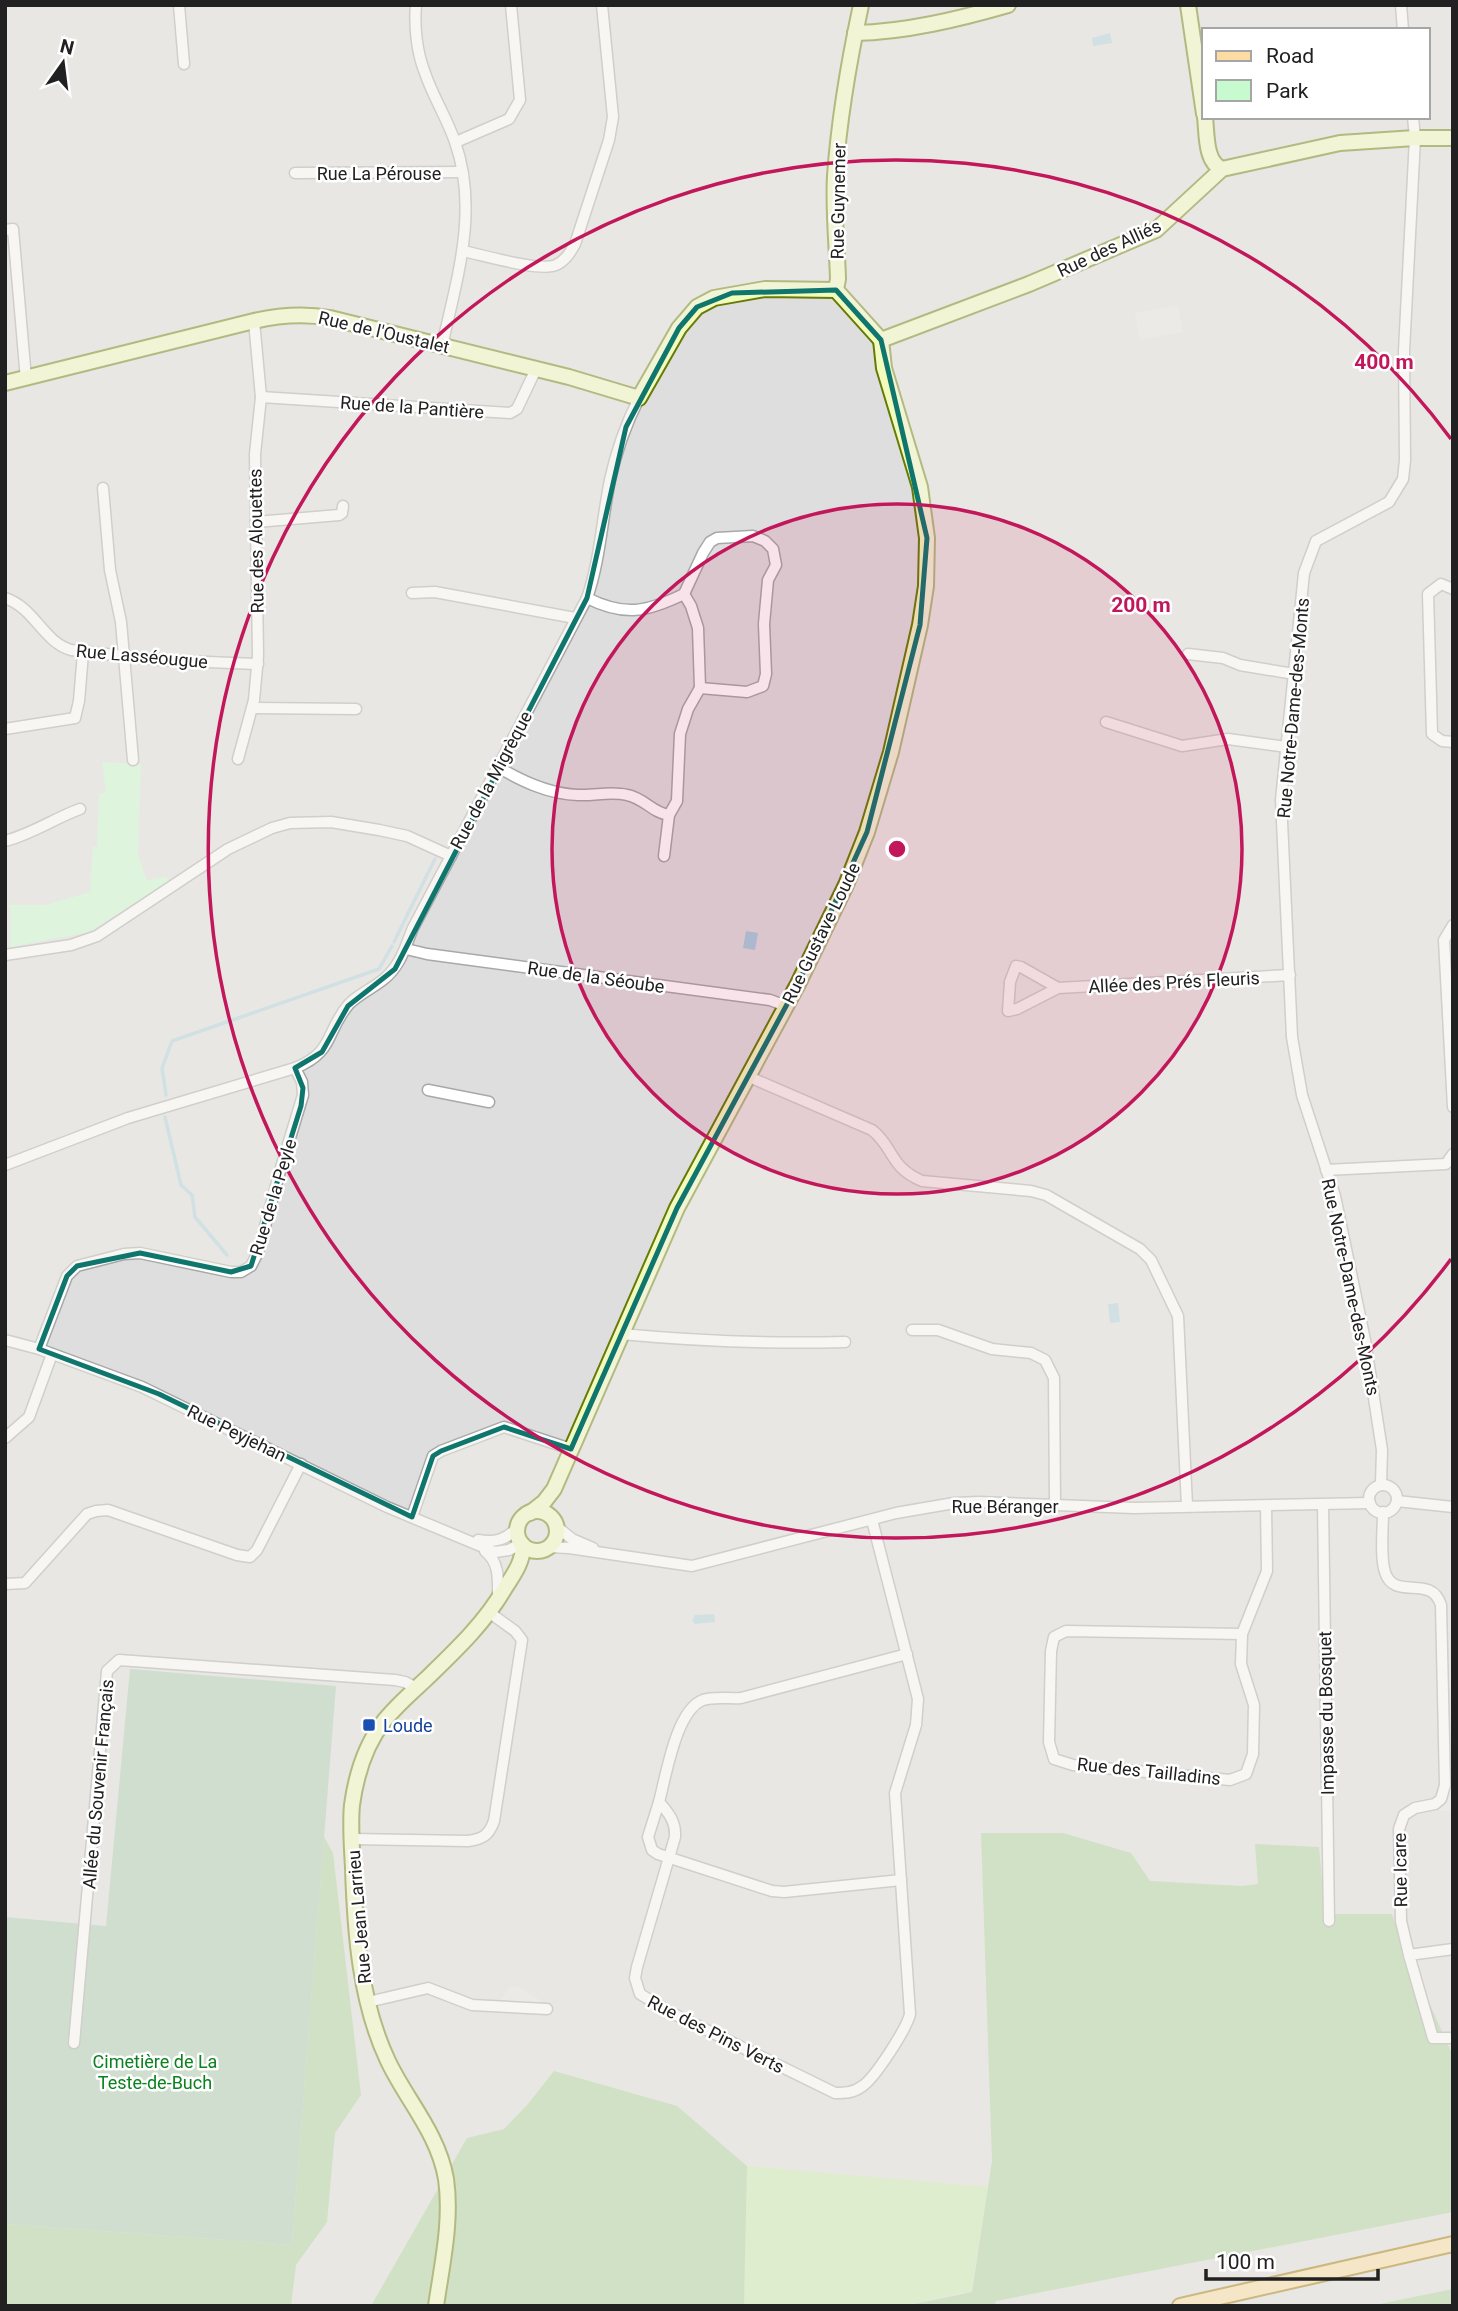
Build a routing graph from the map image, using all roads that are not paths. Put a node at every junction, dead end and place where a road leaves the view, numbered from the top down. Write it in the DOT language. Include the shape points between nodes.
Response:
graph roads {
  1 [pos="179,5"];
  2 [pos="416,5"];
  3 [pos="511,5"];
  4 [pos="602,5"];
  5 [pos="861,5"];
  6 [pos="1008,5"];
  7 [pos="1188,5"];
  8 [pos="1401,5"];
  9 [pos="1403,28"];
  10 [pos="855,33"];
  11 [pos="184,64"];
  12 [pos="1202,102"];
  13 [pos="1204,119"];
  14 [pos="1413,119"];
  15 [pos="1415,138"];
  16 [pos="1453,138"];
  17 [pos="456,142"];
  18 [pos="1222,169"];
  19 [pos="462,172"];
  20 [pos="295,173"];
  21 [pos="5,230"];
  22 [pos="463,251"];
  23 [pos="835,289"];
  24 [pos="254,321"];
  25 [pos="881,340"];
  26 [pos="442,346"];
  27 [pos="536,369"];
  28 [pos="26,379"];
  29 [pos="5,383"];
  30 [pos="261,397"];
  31 [pos="639,398"];
  32 [pos="103,488"];
  33 [pos="343,506"];
  34 [pos="256,522"];
  35 [pos="1453,589"];
  36 [pos="412,593"];
  37 [pos="684,594"];
  38 [pos="5,598"];
  39 [pos="586,598"];
  40 [pos="575,618"];
  41 [pos="83,653"];
  42 [pos="1188,654"];
  43 [pos="124,657"];
  44 [pos="257,664"];
  45 [pos="1294,674"];
  46 [pos="700,688"];
  47 [pos="253,708"];
  48 [pos="356,709"];
  49 [pos="1106,722"];
  50 [pos="5,729"];
  51 [pos="1453,742"];
  52 [pos="1287,747"];
  53 [pos="238,759"];
  54 [pos="133,760"];
  55 [pos="498,767"];
  56 [pos="80,809"];
  57 [pos="670,815"];
  58 [pos="5,841"];
  59 [pos="451,856"];
  60 [pos="664,856"];
  61 [pos="1453,925"];
  62 [pos="406,949"];
  63 [pos="5,954"];
  64 [pos="1290,975"];
  65 [pos="1058,988"];
  66 [pos="786,1006"];
  67 [pos="295,1068"];
  68 [pos="747,1076"];
  69 [pos="428,1090"];
  70 [pos="489,1102"];
  71 [pos="1453,1107"];
  72 [pos="1453,1154"];
  73 [pos="5,1166"];
  74 [pos="1326,1170"];
  75 [pos="912,1329"];
  76 [pos="621,1334"];
  77 [pos="5,1340"];
  78 [pos="845,1342"];
  79 [pos="39,1349"];
  80 [pos="52,1354"];
  81 [pos="5,1438"];
  82 [pos="571,1449"];
  83 [pos="301,1464"];
  84 [pos="1381,1485"];
  85 [pos="554,1489"];
  86 [pos="1397,1501"];
  87 [pos="1370,1503"];
  88 [pos="1055,1505"];
  89 [pos="1323,1505"];
  90 [pos="1187,1506"];
  91 [pos="1266,1506"];
  92 [pos="1453,1507"];
  93 [pos="1383,1512"];
  94 [pos="530,1513"];
  95 [pos="412,1517"];
  96 [pos="872,1520"];
  97 [pos="555,1523"];
  98 [pos="518,1527"];
  99 [pos="463,1538"];
  100 [pos="522,1544"];
  101 [pos="548,1548"];
  102 [pos="606,1554"];
  103 [pos="518,1568"];
  104 [pos="5,1584"];
  105 [pos="494,1607"];
  106 [pos="1242,1634"];
  107 [pos="907,1654"];
  108 [pos="416,1688"];
  109 [pos="659,1802"];
  110 [pos="352,1839"];
  111 [pos="669,1857"];
  112 [pos="901,1880"];
  113 [pos="1329,1922"];
  114 [pos="1453,1949"];
  115 [pos="1409,1955"];
  116 [pos="368,2002"];
  117 [pos="547,2009"];
  118 [pos="1453,2038"];
  119 [pos="74,2043"];
  120 [pos="1453,2244"];
  121 [pos="436,2306"];
  122 [pos="1180,2306"];
  1 -- 11 [label="street"];
  2 -- 17 [label="street" via="414,24 424,71"];
  3 -- 17 [label="street" via="520,100 509,119"];
  4 -- 22 [label="street" via="613,117 575,244 558,264 540,268"];
  5 -- 10 [label="street, Rue Guynemer"];
  6 -- 10 [label="street" via="950,21"];
  7 -- 12 [label="street"];
  8 -- 9 [label="street"];
  10 -- 23 [label="street, Rue Guynemer" via="835,179"];
  13 -- 18 [label="street" via="1211,160"];
  14 -- 15 [label="street, Rue Notre-Dame-des-Monts"];
  15 -- 16 [label="street"];
  15 -- 18 [label="street" via="1340,143"];
  15 -- 45 [label="street, Rue Notre-Dame-des-Monts" via="1404,351 1403,479 1390,502 1316,541 1304,573"];
  17 -- 19 [label="street"];
  18 -- 25 [label="street, Rue des Alliés" via="1156,230"];
  19 -- 20 [label="street, Rue La Pérouse"];
  19 -- 22 [label="street" via="467,204"];
  21 -- 28 [label="street" via="13,229"];
  22 -- 26 [label="street"];
  23 -- 25 [label="street"];
  23 -- 31 [label="street, Rue de la Migrèque" via="765,289 714,298 698,307 679,328"];
  24 -- 26 [label="street, Rue de l'Oustalet" via="293,314 320,316"];
  24 -- 28 [label="street, Rue de l'Oustalet"];
  24 -- 30 [label="street, Rue des Alouettes"];
  25 -- 66 [label="street, Rue Gustave Loude" via="884,368 923,505 927,559 920,625 867,832"];
  26 -- 27 [label="street, Rue de l'Oustalet"];
  27 -- 30 [label="street, Rue de la Pantière" via="517,409 510,413"];
  27 -- 31 [label="street, Rue de l'Oustalet"];
  28 -- 29 [label="street, Rue de l'Oustalet"];
  30 -- 34 [label="street, Rue des Alouettes" via="255,454"];
  31 -- 39 [label="street, Rue de la Migrèque" via="617,454"];
  32 -- 43 [label="street"];
  33 -- 34 [label="street" via="339,515"];
  34 -- 44 [label="street, Rue des Alouettes"];
  35 -- 51 [label="street" via="1441,584 1428,594 1432,734"];
  36 -- 40 [label="street" via="435,592"];
  37 -- 39 [label="street" via="648,610 609,608"];
  37 -- 46 [label="street" via="698,628"];
  37 -- 46 [label="street" via="703,553 716,538 753,537 773,549 776,565 768,580 762,686 747,692"];
  38 -- 41 [label="street, Rue Lasséougue" via="26,608 58,645"];
  39 -- 40 [label="street, Rue de la Migrèque"];
  40 -- 55 [label="street, Rue de la Migrèque"];
  41 -- 43 [label="street, Rue Lasséougue"];
  41 -- 50 [label="street" via="75,718"];
  42 -- 45 [label="street"];
  43 -- 44 [label="street, Rue Lasséougue"];
  43 -- 54 [label="street"];
  44 -- 47 [label="street, Rue des Alouettes"];
  45 -- 52 [label="street, Rue Notre-Dame-des-Monts"];
  46 -- 57 [label="street" via="680,734 677,801"];
  47 -- 48 [label="street"];
  47 -- 53 [label="street, Rue des Alouettes"];
  49 -- 52 [label="street" via="1182,746 1228,739"];
  52 -- 64 [label="street, Rue Notre-Dame-des-Monts" via="1281,800"];
  55 -- 57 [label="street" via="538,788 580,796 627,794"];
  55 -- 59 [label="street, Rue de la Migrèque"];
  56 -- 58 [label="street"];
  57 -- 60 [label="street"];
  59 -- 62 [label="street, Rue de la Migrèque"];
  59 -- 63 [label="street" via="407,836 379,830 331,822 290,824 228,849 97,936 71,945"];
  61 -- 71 [label="street" via="1444,940"];
  62 -- 66 [label="street, Rue de la Séoube" via="770,1000"];
  62 -- 67 [label="street, Rue de la Migrèque" via="395,969 348,1006 322,1052"];
  64 -- 65 [label="street, Allée des Prés Fleuris"];
  64 -- 74 [label="street, Rue Notre-Dame-des-Monts" via="1298,1074"];
  65 -- 65 [label="street, Allée des Prés Fleuris" via="1016,966 1008,1011 1017,1009"];
  66 -- 68 [label="street, Rue Gustave Loude"];
  67 -- 73 [label="street, Rue de la Migrèque" via="128,1118"];
  67 -- 79 [label="street, Rue de la Peyle" via="303,1088 301,1105 251,1266 231,1272 140,1253 77,1266 66,1276"];
  68 -- 76 [label="street, Rue Gustave Loude" via="677,1208"];
  68 -- 90 [label="street" via="872,1130 896,1164 922,1181 1046,1195 1140,1249 1151,1260 1178,1316"];
  69 -- 70 [label="street"];
  72 -- 74 [label="street" via="1446,1164"];
  74 -- 84 [label="street, Rue Notre-Dame-des-Monts" via="1365,1340 1382,1450"];
  75 -- 88 [label="street" via="939,1330 992,1349 1031,1353 1045,1360 1055,1378"];
  76 -- 78 [label="street" via="717,1342"];
  76 -- 82 [label="street, Rue Gustave Loude"];
  77 -- 79 [label="street, Rue Peyjehan"];
  79 -- 80 [label="street, Rue Peyjehan"];
  80 -- 81 [label="street" via="29,1417"];
  80 -- 83 [label="street, Rue Peyjehan" via="142,1387"];
  82 -- 85 [label="street, Rue Gustave Loude"];
  82 -- 95 [label="street" via="505,1427 441,1451 433,1456"];
  83 -- 95 [label="street, Rue Peyjehan"];
  83 -- 104 [label="street" via="250,1557 108,1510 96,1511 87,1514 25,1583"];
  84 -- 86 [label="street" via="1393,1489"];
  84 -- 87 [label="street" via="1371,1492"];
  85 -- 94 [label="street, Rue Gustave Loude"];
  85 -- 97 [label="street, Rue Gustave Loude"];
  86 -- 92 [label="street"];
  86 -- 93 [label="street"];
  87 -- 89 [label="street, Rue Béranger"];
  87 -- 93 [label="street"];
  88 -- 90 [label="street, Rue Béranger"];
  88 -- 96 [label="street, Rue Béranger" via="954,1503"];
  89 -- 91 [label="street, Rue Béranger"];
  89 -- 113 [label="street, Impasse du Bosquet"];
  90 -- 91 [label="street, Rue Béranger"];
  91 -- 106 [label="street, Rue des Tailladins" via="1267,1571"];
  93 -- 115 [label="street, Rue Icare" via="1388,1579 1400,1587 1432,1591 1441,1605 1444,1791 1435,1804 1409,1810 1400,1821 1399,1903"];
  94 -- 97 [label="street" via="543,1512"];
  94 -- 98 [label="street"];
  95 -- 99 [label="street, Rue Peyjehan"];
  96 -- 102 [label="street, Rue Béranger" via="692,1566"];
  96 -- 107 [label="street, Rue des Pins Verts"];
  97 -- 101 [label="street" via="556,1539"];
  97 -- 102 [label="street, Rue Béranger" via="572,1539"];
  98 -- 99 [label="street, Rue Peyjehan" via="495,1542"];
  98 -- 100 [label="street"];
  99 -- 100 [label="street, Rue Peyjehan" via="495,1552"];
  99 -- 105 [label="street, Rue Peyjehan" via="493,1560 498,1579"];
  100 -- 101 [label="street" via="534,1551"];
  100 -- 103 [label="street, Rue Jean Larrieu"];
  101 -- 102 [label="street, Rue Béranger"];
  101 -- 103 [label="street, Rue Jean Larrieu"];
  103 -- 105 [label="street, Rue Jean Larrieu"];
  105 -- 108 [label="street, Rue Jean Larrieu"];
  105 -- 110 [label="street" via="522,1640 492,1828 483,1838 468,1841"];
  106 -- 106 [label="street, Rue des Tailladins" via="1241,1664 1254,1705 1252,1754 1246,1774 1230,1780 1073,1765 1054,1759 1049,1742 1054,1637 1066,1631"];
  107 -- 109 [label="street" via="741,1698 703,1700 685,1717"];
  107 -- 112 [label="street, Rue des Pins Verts" via="918,1711 895,1793"];
  108 -- 110 [label="street, Rue Jean Larrieu" via="384,1721 368,1750 354,1795"];
  108 -- 119 [label="street, Allée du Souvenir Français" via="395,1679 119,1660 107,1671"];
  109 -- 111 [label="street, Rue des Pins Verts" via="676,1828"];
  109 -- 111 [label="street" via="649,1843 652,1850"];
  110 -- 116 [label="street, Rue Jean Larrieu" via="356,1927"];
  111 -- 112 [label="street" via="772,1891"];
  111 -- 112 [label="street, Rue des Pins Verts" via="637,1967 640,1994 835,2092 850,2092 867,2083 908,2021"];
  114 -- 115 [label="street"];
  115 -- 118 [label="street, Rue Icare" via="1433,2038"];
  116 -- 117 [label="street" via="428,1989 471,2005"];
  116 -- 121 [label="street, Rue Jean Larrieu" via="385,2055 431,2134 444,2172 448,2218"];
  120 -- 122 [label="main road"];
}
